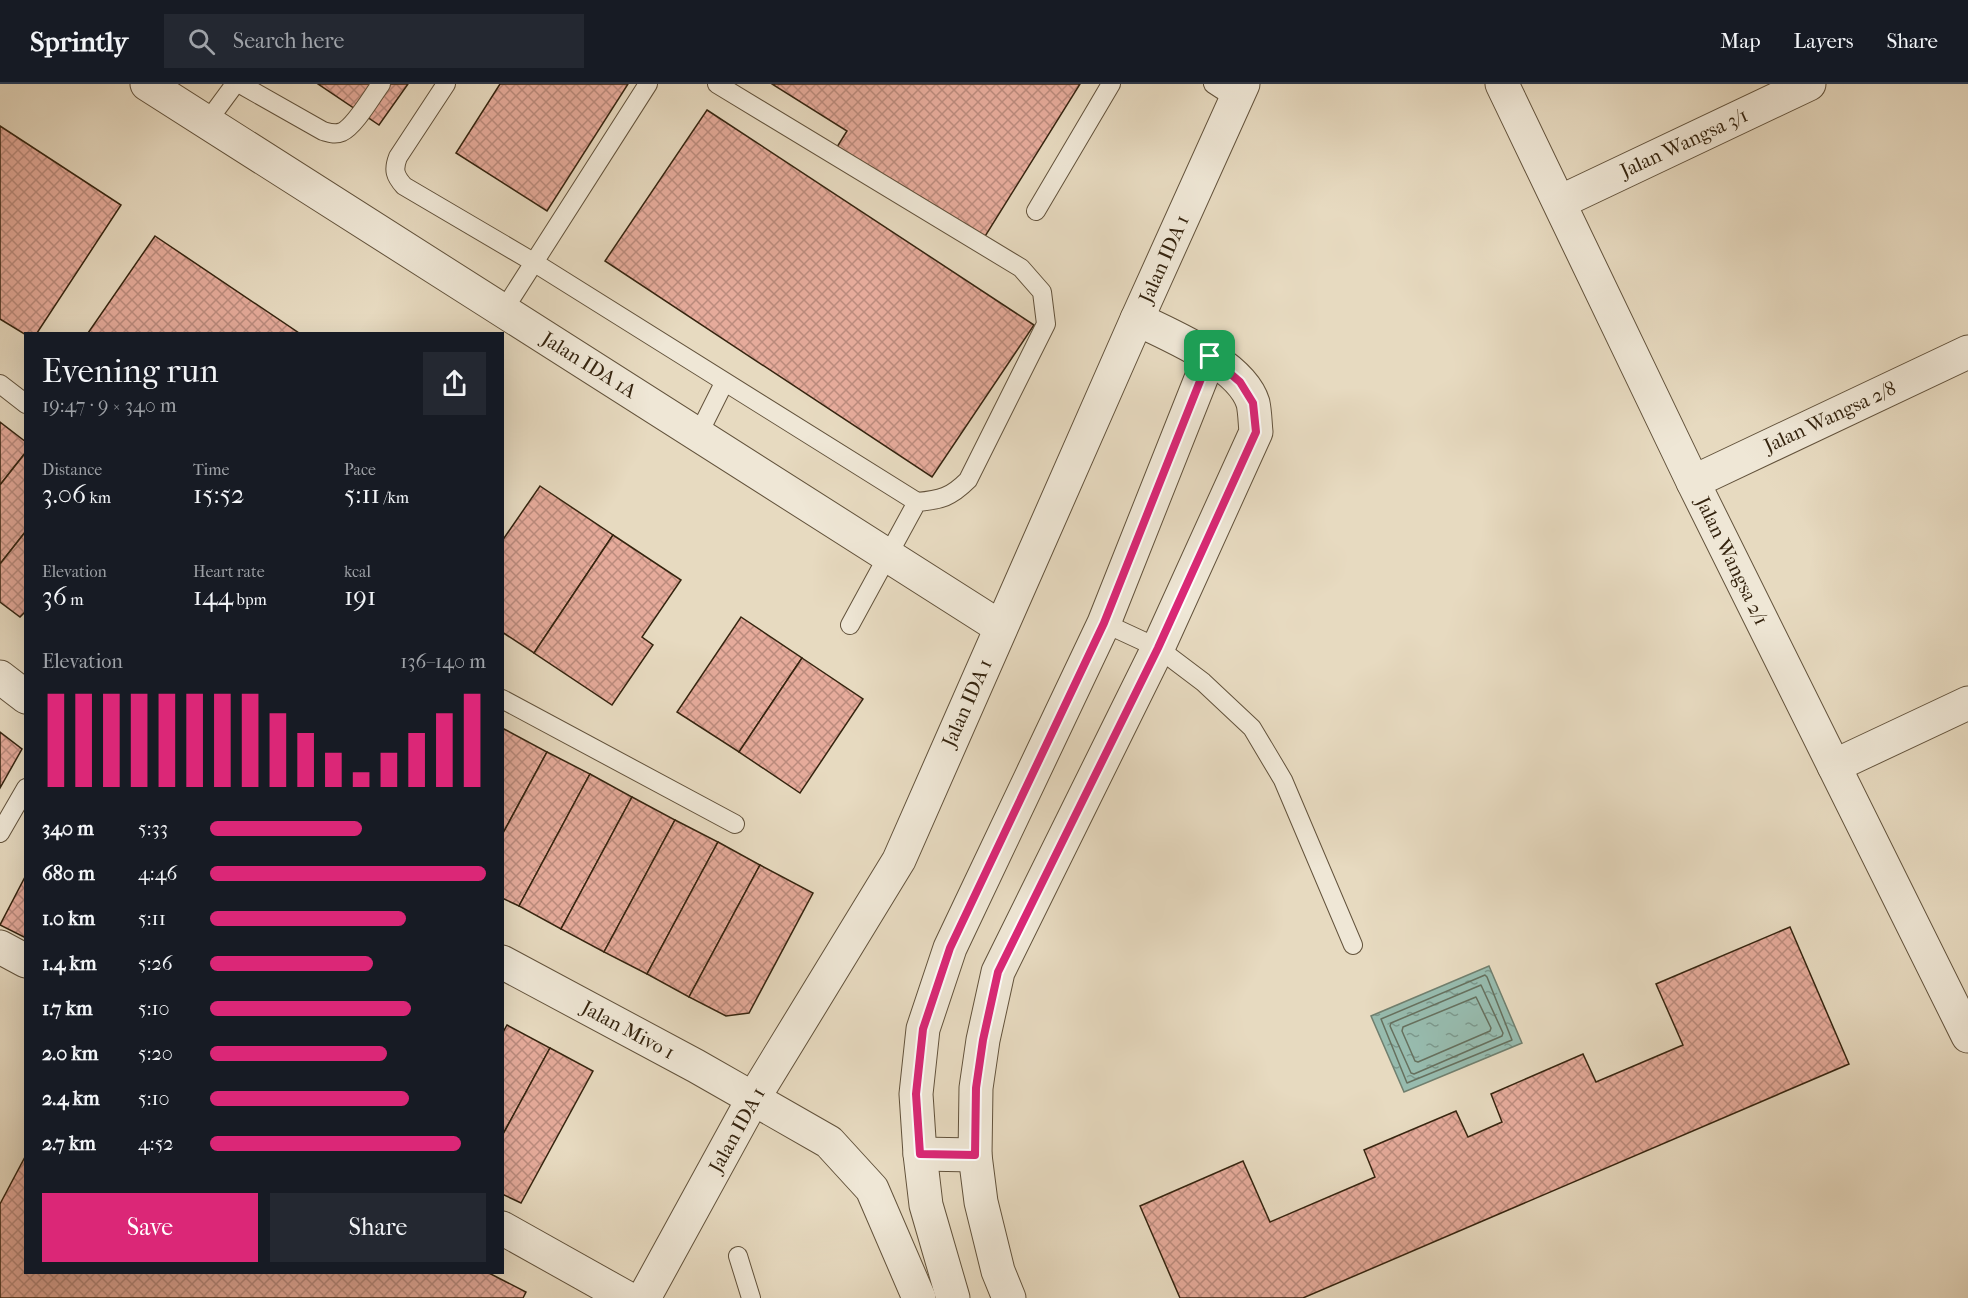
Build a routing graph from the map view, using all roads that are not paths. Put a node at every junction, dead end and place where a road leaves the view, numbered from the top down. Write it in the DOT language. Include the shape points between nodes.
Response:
graph roads {
  1 [pos="147,84"];
  2 [pos="235,84"];
  3 [pos="240,84"];
  4 [pos="381,84"];
  5 [pos="446,84"];
  6 [pos="648,84"];
  7 [pos="717,84"];
  8 [pos="1111,84"];
  9 [pos="1503,84"];
  10 [pos="1809,84"];
  11 [pos="1231,89"];
  12 [pos="207,122"];
  13 [pos="1560,202"];
  14 [pos="1036,211"];
  15 [pos="535,263"];
  16 [pos="503,311"];
  17 [pos="1137,319"];
  18 [pos="1968,352"];
  19 [pos="1210,356"];
  20 [pos="724,383"];
  21 [pos="0,384"];
  22 [pos="24,402"];
  23 [pos="698,435"];
  24 [pos="1693,482"];
  25 [pos="917,502"];
  26 [pos="888,555"];
  27 [pos="1104,623"];
  28 [pos="850,625"];
  29 [pos="1000,627"];
  30 [pos="1158,648"];
  31 [pos="0,678"];
  32 [pos="24,696"];
  33 [pos="504,700"];
  34 [pos="1968,703"];
  35 [pos="1834,766"];
  36 [pos="24,791"];
  37 [pos="735,824"];
  38 [pos="0,833"];
  39 [pos="1353,945"];
  40 [pos="0,947"];
  41 [pos="24,960"];
  42 [pos="504,963"];
  43 [pos="1968,1036"];
  44 [pos="753,1099"];
  45 [pos="920,1154"];
  46 [pos="975,1155"];
  47 [pos="504,1229"];
  48 [pos="738,1256"];
  49 [pos="627,1298"];
  50 [pos="644,1298"];
  51 [pos="751,1298"];
  52 [pos="919,1298"];
  53 [pos="953,1298"];
  54 [pos="1009,1298"];
  1 -- 12 [label="street, Jalan IDA 1A"];
  2 -- 12 [label="lane"];
  3 -- 4 [label="lane" via="333,134 351,125"];
  5 -- 15 [label="lane" via="398,157 394,167 397,178 404,186"];
  6 -- 15 [label="lane"];
  7 -- 25 [label="lane" via="1021,268 1042,292 1046,324 968,480 954,494"];
  8 -- 14 [label="lane"];
  9 -- 13 [label="street, Jalan Wangsa 2/1"];
  10 -- 13 [label="street, Jalan Wangsa 3/1"];
  11 -- 17 [label="street, Jalan IDA 1"];
  12 -- 16 [label="street, Jalan IDA 1A"];
  13 -- 24 [label="street, Jalan Wangsa 2/1"];
  15 -- 16 [label="lane"];
  15 -- 20 [label="lane"];
  16 -- 23 [label="street, Jalan IDA 1A"];
  17 -- 19 [label="street"];
  17 -- 29 [label="street, Jalan IDA 1"];
  18 -- 24 [label="street, Jalan Wangsa 2/8"];
  19 -- 27 [label="street"];
  19 -- 30 [label="street" via="1240,382 1253,403 1256,432"];
  20 -- 23 [label="lane"];
  20 -- 25 [label="lane"];
  21 -- 22 [label="lane"];
  23 -- 26 [label="street, Jalan IDA 1A"];
  24 -- 35 [label="street, Jalan Wangsa 2/1"];
  25 -- 26 [label="lane"];
  26 -- 28 [label="lane"];
  26 -- 29 [label="street, Jalan IDA 1A"];
  27 -- 30 [label="lane"];
  27 -- 45 [label="street" via="950,948 923,1029 916,1094"];
  29 -- 44 [label="street, Jalan IDA 1" via="898,860"];
  30 -- 39 [label="lane" via="1203,682 1252,728 1283,780"];
  30 -- 46 [label="street" via="998,972 976,1088"];
  31 -- 32 [label="street"];
  33 -- 37 [label="lane"];
  34 -- 35 [label="street"];
  35 -- 43 [label="street, Jalan Wangsa 2/1"];
  36 -- 38 [label="lane"];
  40 -- 41 [label="street"];
  42 -- 44 [label="street, Jalan Mivo 1"];
  44 -- 50 [label="street, Jalan IDA 1"];
  44 -- 52 [label="street, Jalan Mivo 1" via="829,1142 872,1189"];
  45 -- 46 [label="street"];
  45 -- 53 [label="street" via="926,1205"];
  46 -- 54 [label="street" via="981,1202"];
  47 -- 49 [label="street"];
  48 -- 51 [label="lane"];
}
